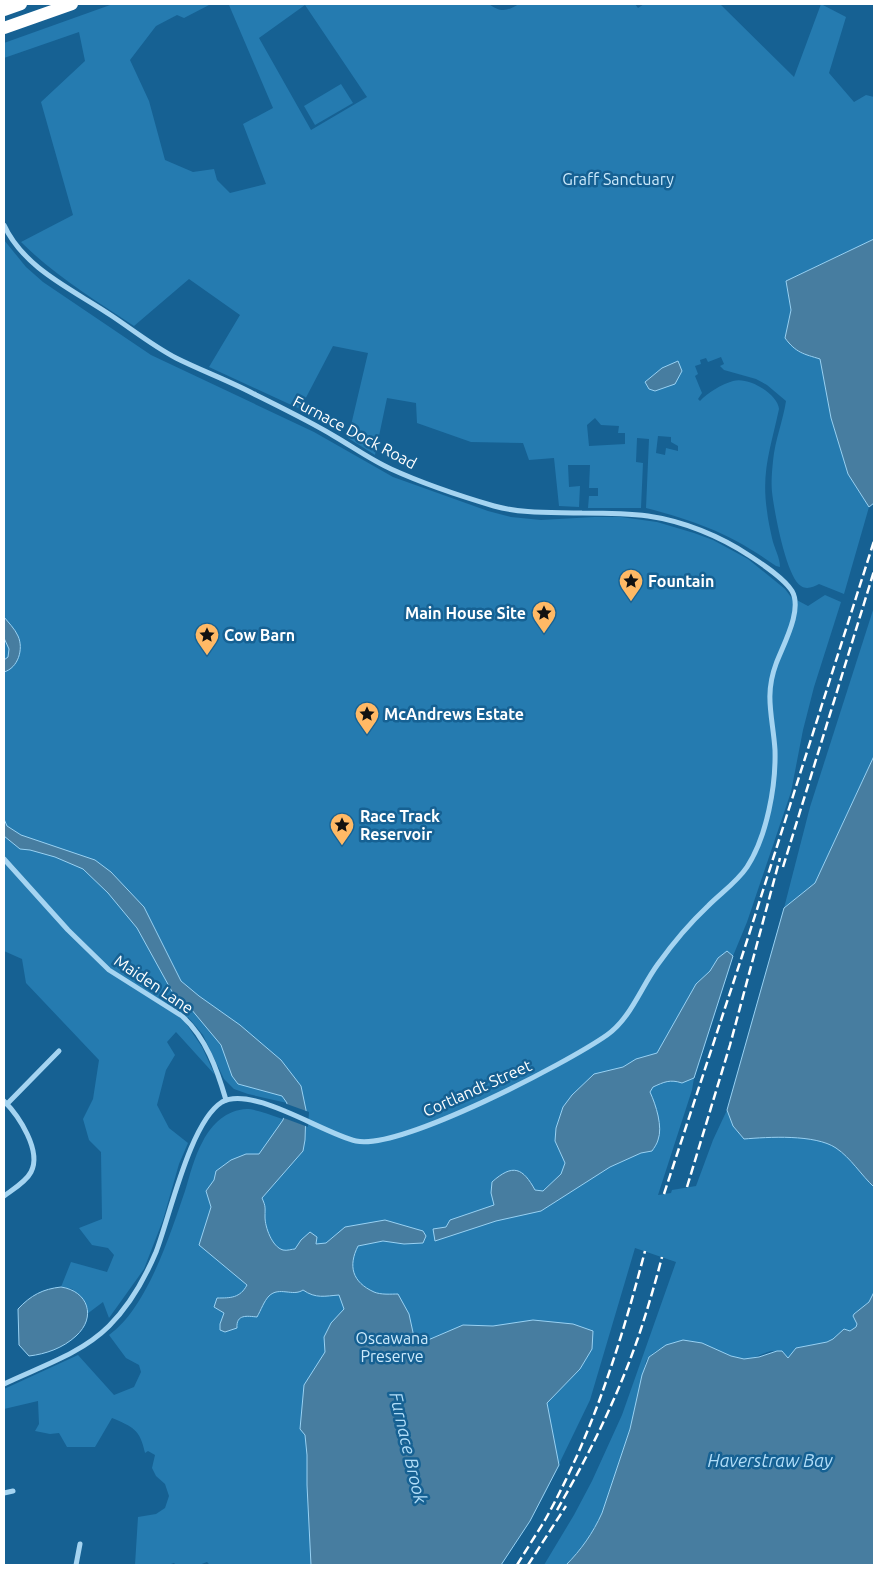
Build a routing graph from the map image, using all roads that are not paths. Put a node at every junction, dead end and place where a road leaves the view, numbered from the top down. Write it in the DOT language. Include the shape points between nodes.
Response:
graph roads {
  1 [pos="21,4"];
  2 [pos="72,4"];
  3 [pos="4,10"];
  4 [pos="4,28"];
  5 [pos="4,225"];
  6 [pos="789,587"];
  7 [pos="4,859"];
  8 [pos="60,1051"];
  9 [pos="226,1100"];
  10 [pos="5,1103"];
  11 [pos="4,1196"];
  12 [pos="4,1384"];
  13 [pos="13,1490"];
  14 [pos="4,1493"];
  15 [pos="80,1544"];
  16 [pos="76,1565"];
  1 -- 3 [label="highway"];
  2 -- 4 [label="highway"];
  5 -- 6 [label="street, Furnace Dock Road" via="16,246 39,267 158,348 255,394 390,468 508,510 622,513 678,524 735,547"];
  6 -- 9 [label="street, Cortlandt Street" via="795,598 795,610 769,688 775,751 774,780 757,846 743,872 699,914 669,950 621,1023 602,1038 525,1082 398,1135 373,1141 343,1137 312,1122 242,1098"];
  7 -- 9 [label="street, Maiden Lane" via="109,970 191,1024 219,1076"];
  8 -- 10 [label="street"];
  9 -- 12 [label="street" via="212,1111 194,1142 153,1259 122,1311 84,1346"];
  10 -- 11 [label="street" via="26,1130 34,1158 31,1172"];
  13 -- 14 [label="street"];
  15 -- 16 [label="street"];
}
